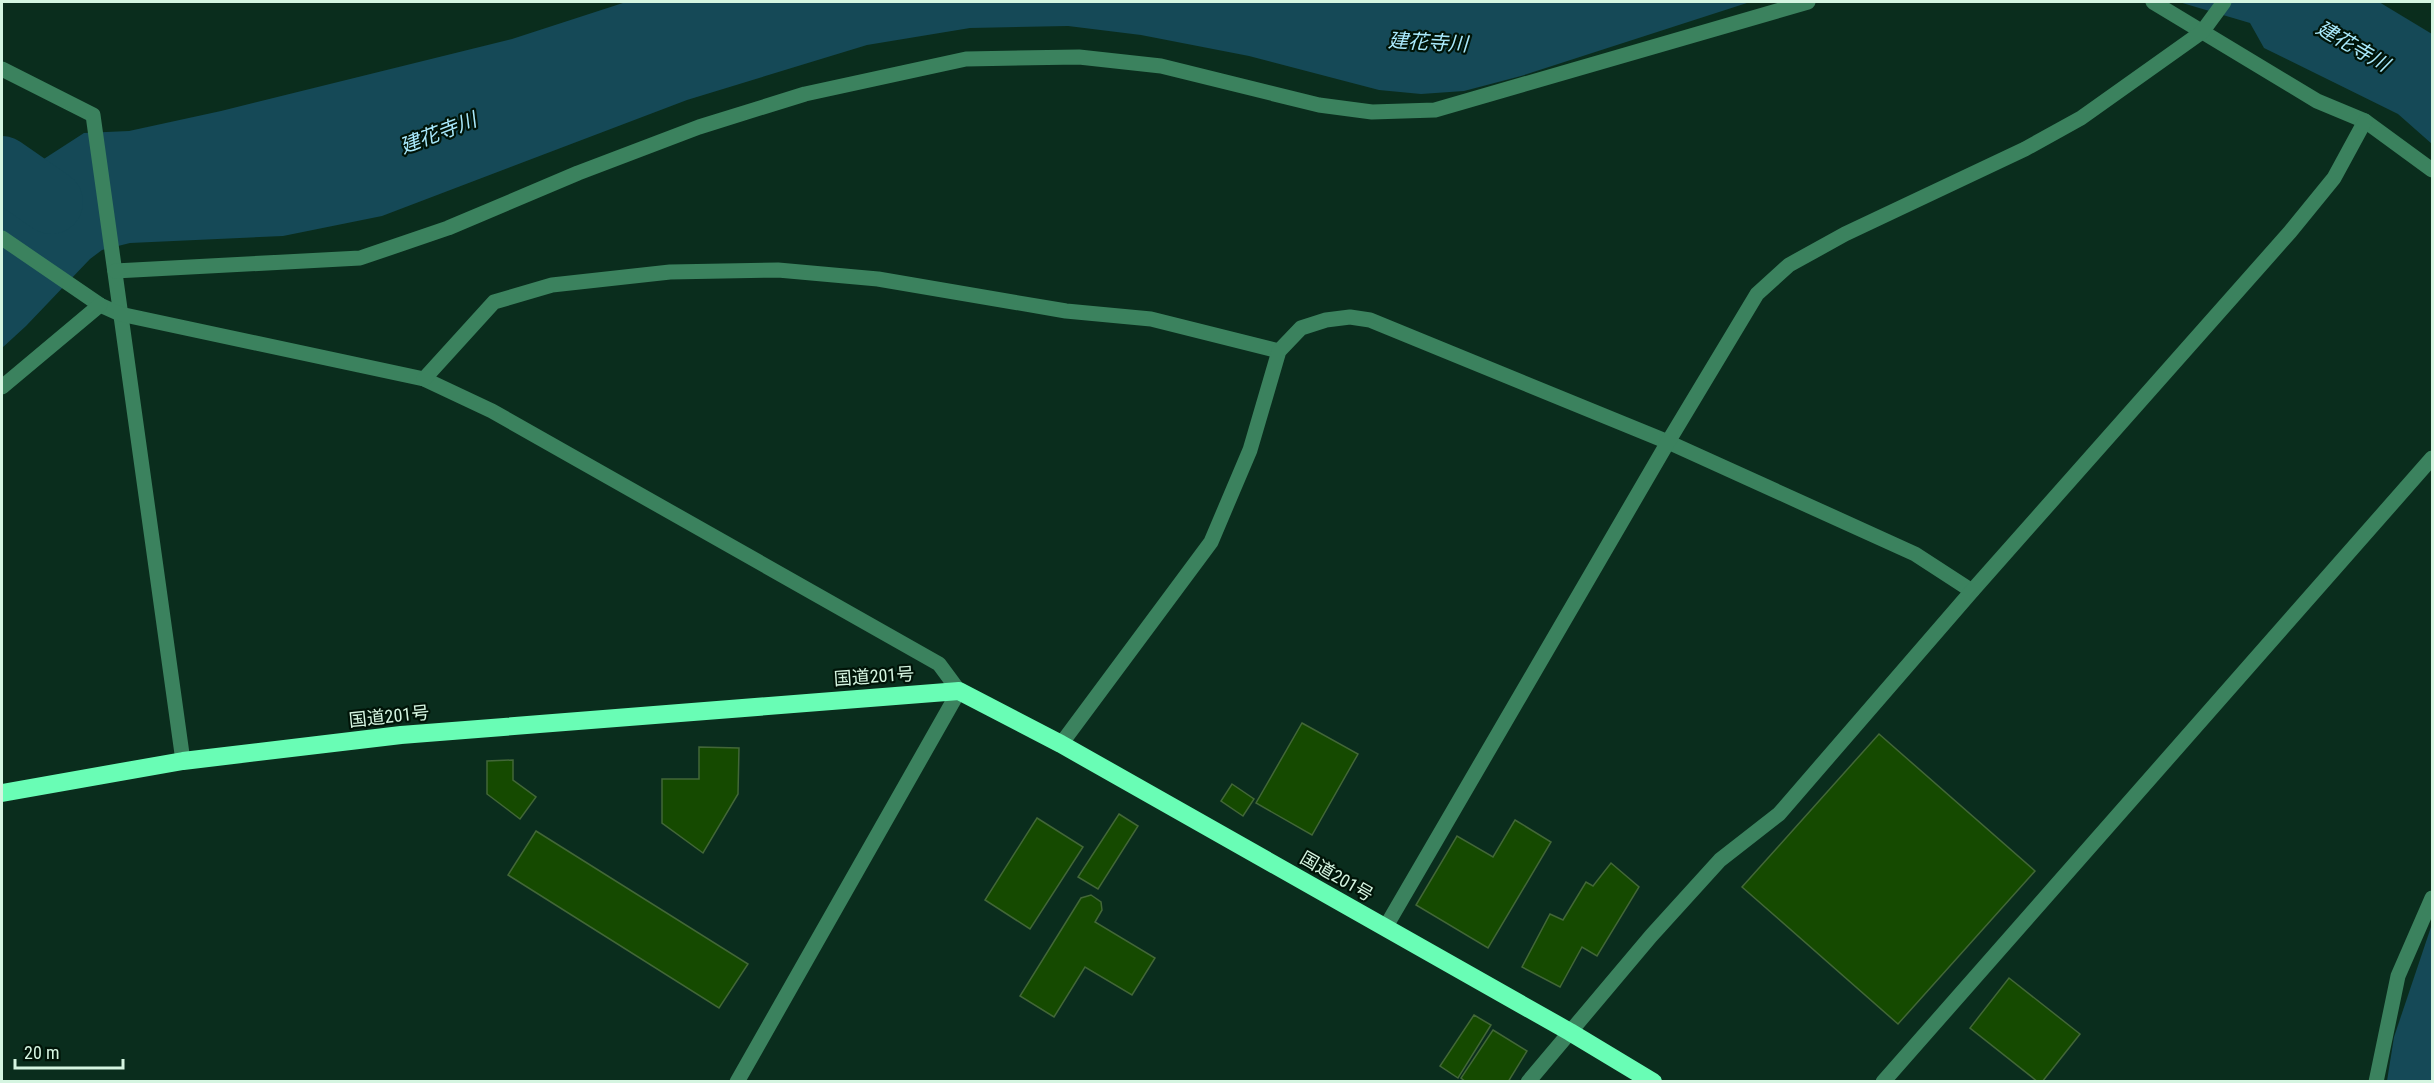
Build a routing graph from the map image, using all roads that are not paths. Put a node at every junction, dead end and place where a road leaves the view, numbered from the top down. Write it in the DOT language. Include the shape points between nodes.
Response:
graph roads {
  1 [pos="1808,2"];
  2 [pos="2153,2"];
  3 [pos="2224,2"];
  4 [pos="2204,28"];
  5 [pos="2,69"];
  6 [pos="2365,121"];
  7 [pos="2433,170"];
  8 [pos="2,238"];
  9 [pos="113,264"];
  10 [pos="94,301"];
  11 [pos="120,314"];
  12 [pos="1279,351"];
  13 [pos="424,379"];
  14 [pos="2,387"];
  15 [pos="1668,442"];
  16 [pos="2433,458"];
  17 [pos="1972,591"];
  18 [pos="959,691"];
  19 [pos="1061,744"];
  20 [pos="183,761"];
  21 [pos="2,793"];
  22 [pos="2433,898"];
  23 [pos="1385,928"];
  24 [pos="1570,1032"];
  25 [pos="737,1082"];
  26 [pos="1528,1082"];
  27 [pos="1653,1082"];
  28 [pos="1883,1082"];
  29 [pos="2376,1082"];
  1 -- 9 [label="street" via="1436,110 1372,112 1319,105 1161,66 1079,57 966,59 805,94 699,128 448,228 360,258"];
  2 -- 4 [label="street"];
  3 -- 4 [label="street"];
  4 -- 6 [label="street" via="2317,101"];
  4 -- 15 [label="street" via="2148,73 2072,123 1789,265 1757,294"];
  5 -- 9 [label="street" via="93,115"];
  6 -- 7 [label="street"];
  6 -- 17 [label="street" via="2334,178 2290,232"];
  8 -- 10 [label="street"];
  9 -- 11 [label="street"];
  10 -- 11 [label="street"];
  10 -- 14 [label="street"];
  11 -- 13 [label="street"];
  11 -- 20 [label="street"];
  12 -- 13 [label="street" via="1150,319 1066,311 878,279 778,270 670,272 552,285 494,302"];
  12 -- 15 [label="street" via="1301,328 1350,317 1370,320"];
  12 -- 19 [label="street" via="1250,450 1211,542"];
  13 -- 18 [label="street" via="492,411 939,664"];
  15 -- 17 [label="street" via="1915,554"];
  15 -- 23 [label="street"];
  16 -- 28 [label="street"];
  17 -- 24 [label="street" via="1779,814 1720,860"];
  18 -- 19 [label="highway, 国道201号"];
  18 -- 20 [label="highway, 国道201号" via="401,735"];
  18 -- 25 [label="street"];
  19 -- 23 [label="highway, 国道201号"];
  20 -- 21 [label="highway, 国道201号"];
  22 -- 29 [label="street" via="2398,976"];
  23 -- 24 [label="highway, 国道201号"];
  24 -- 26 [label="street"];
  24 -- 27 [label="highway, 国道201号"];
}
